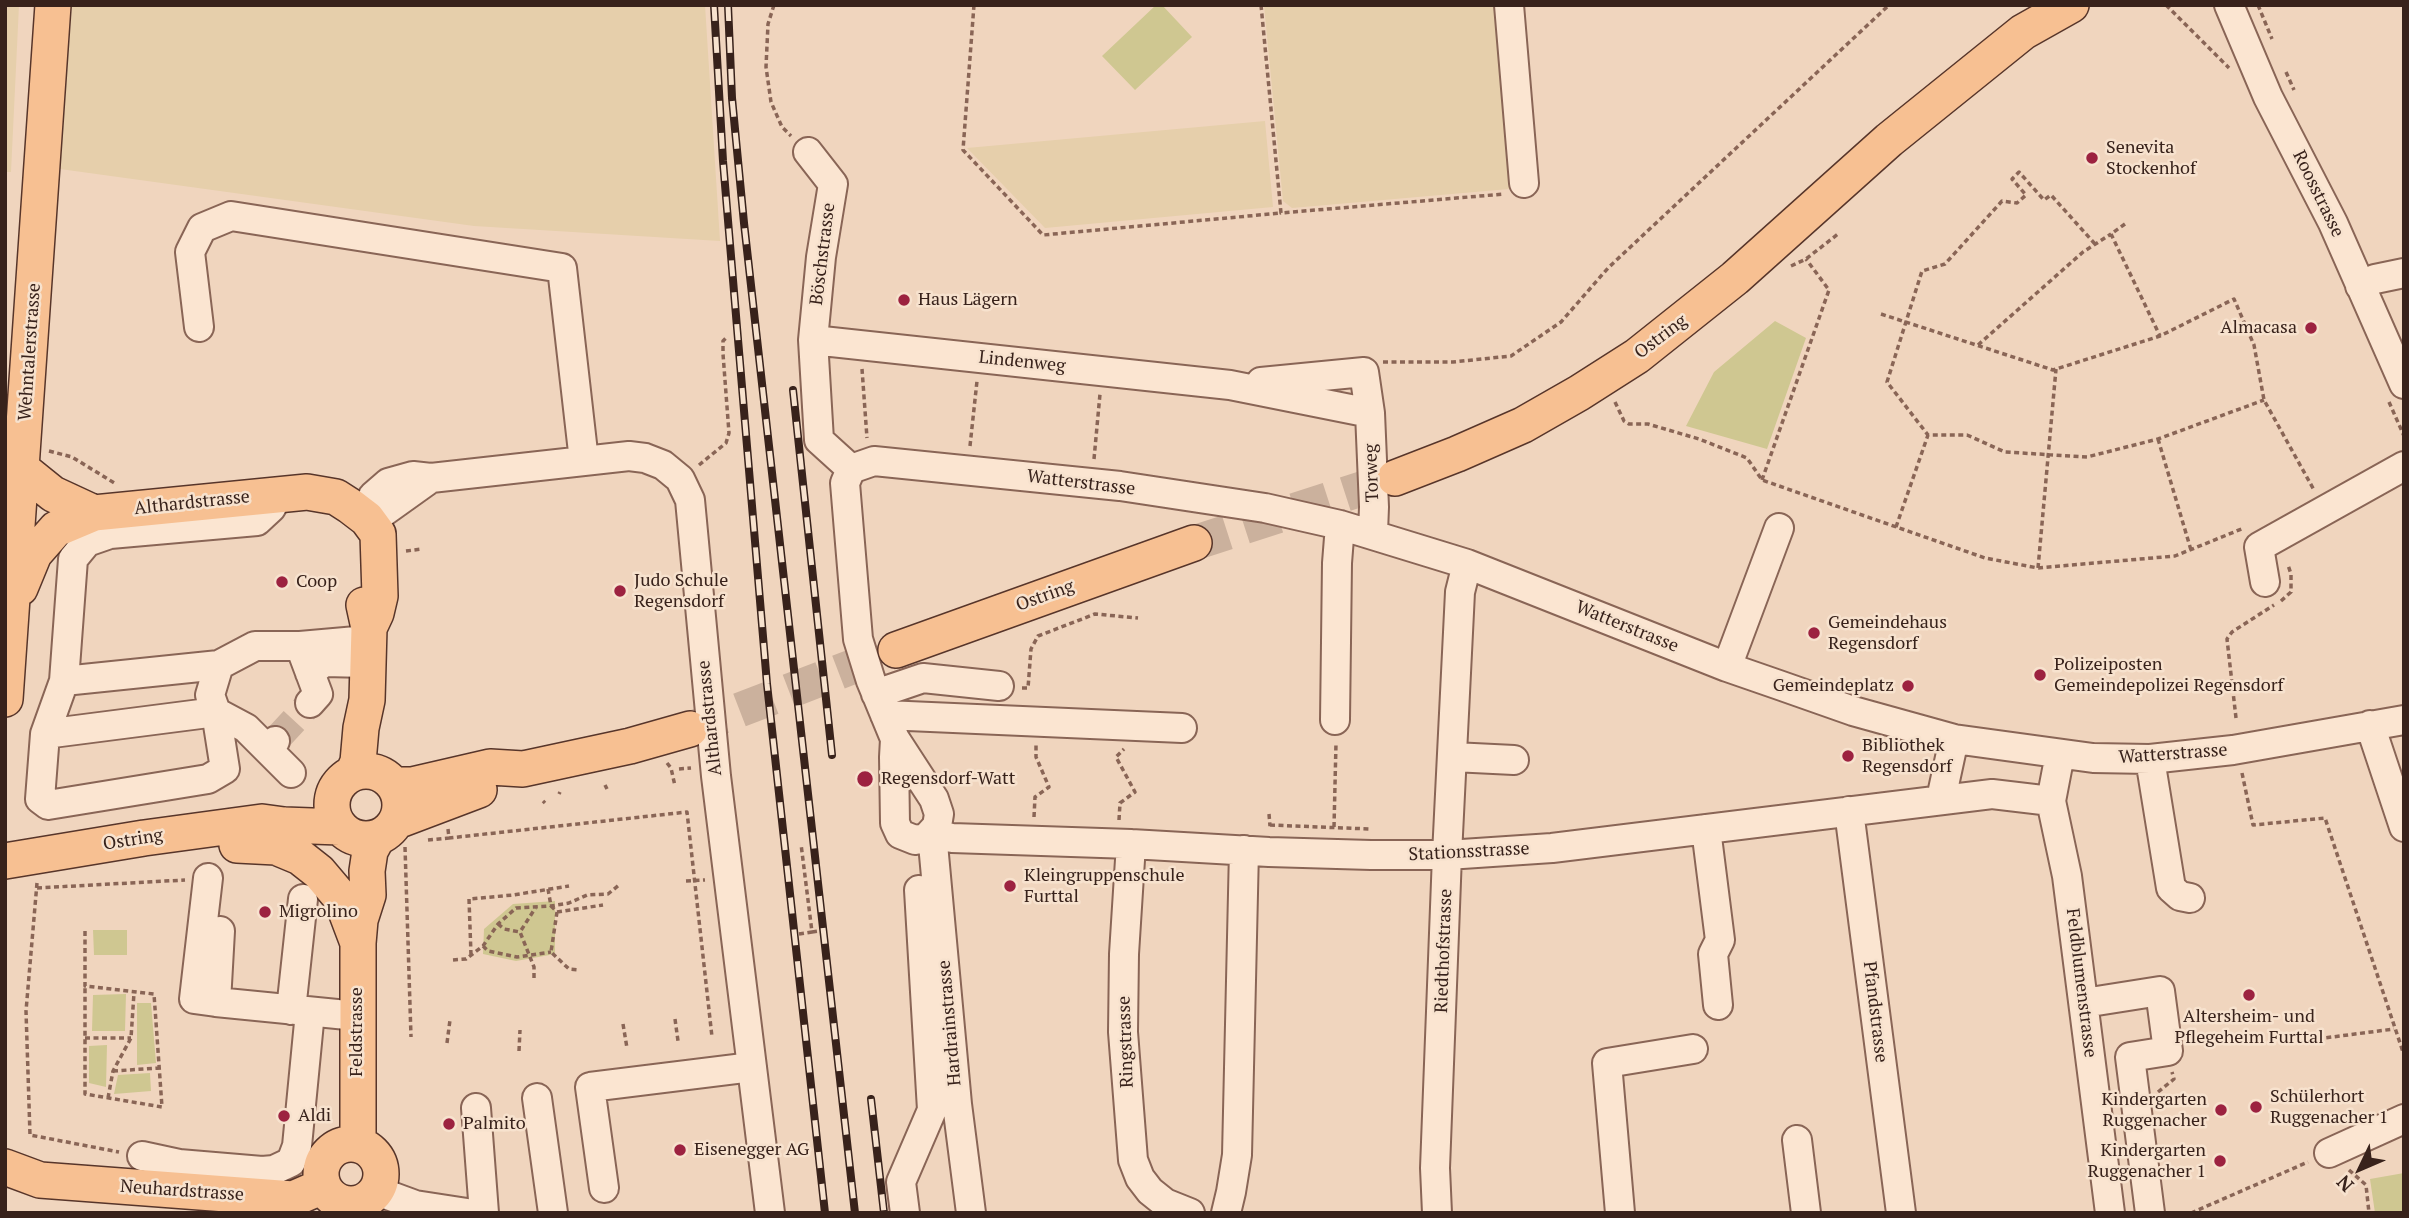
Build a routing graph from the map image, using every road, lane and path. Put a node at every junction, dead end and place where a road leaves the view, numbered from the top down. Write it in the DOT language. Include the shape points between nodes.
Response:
graph roads {
  1 [pos="53,5"];
  2 [pos="774,5"];
  3 [pos="974,5"];
  4 [pos="1261,5"];
  5 [pos="1510,5"];
  6 [pos="1889,5"];
  7 [pos="2020,5"];
  8 [pos="2071,5"];
  9 [pos="2166,5"];
  10 [pos="2175,5"];
  11 [pos="2229,5"];
  12 [pos="2171,11"];
  13 [pos="2231,70"];
  14 [pos="1889,140"];
  15 [pos="808,152"];
  16 [pos="1524,183"];
  17 [pos="1281,213"];
  18 [pos="2125,224"];
  19 [pos="2111,234"];
  20 [pos="2095,244"];
  21 [pos="1806,259"];
  22 [pos="2404,273"];
  23 [pos="2360,286"];
  24 [pos="1881,314"];
  25 [pos="1906,322"];
  26 [pos="199,327"];
  27 [pos="2160,336"];
  28 [pos="726,338"];
  29 [pos="813,340"];
  30 [pos="1978,345"];
  31 [pos="979,358"];
  32 [pos="862,366"];
  33 [pos="2056,369"];
  34 [pos="1102,371"];
  35 [pos="1364,372"];
  36 [pos="2404,384"];
  37 [pos="1230,385"];
  38 [pos="2264,400"];
  39 [pos="1614,401"];
  40 [pos="1370,413"];
  41 [pos="1928,435"];
  42 [pos="2158,439"];
  43 [pos="25,455"];
  44 [pos="2048,455"];
  45 [pos="584,461"];
  46 [pos="862,465"];
  47 [pos="2404,466"];
  48 [pos="694,469"];
  49 [pos="967,470"];
  50 [pos="1395,478"];
  51 [pos="1762,480"];
  52 [pos="1091,482"];
  53 [pos="2317,495"];
  54 [pos="131,510"];
  55 [pos="94,513"];
  56 [pos="367,519"];
  57 [pos="1340,525"];
  58 [pos="1896,527"];
  59 [pos="1779,528"];
  60 [pos="2265,531"];
  61 [pos="1373,533"];
  62 [pos="1194,543"];
  63 [pos="2191,550"];
  64 [pos="1467,564"];
  65 [pos="2038,568"];
  66 [pos="11,580"];
  67 [pos="2265,582"];
  68 [pos="1138,618"];
  69 [pos="368,644"];
  70 [pos="300,646"];
  71 [pos="896,650"];
  72 [pos="219,666"];
  73 [pos="1727,667"];
  74 [pos="310,673"];
  75 [pos="64,681"];
  76 [pos="999,686"];
  77 [pos="5,699"];
  78 [pos="310,703"];
  79 [pos="216,712"];
  80 [pos="885,716"];
  81 [pos="2236,718"];
  82 [pos="1335,720"];
  83 [pos="2404,720"];
  84 [pos="1036,721"];
  85 [pos="2370,725"];
  86 [pos="1123,726"];
  87 [pos="1182,728"];
  88 [pos="690,729"];
  89 [pos="45,734"];
  90 [pos="1954,738"];
  91 [pos="2060,754"];
  92 [pos="1453,757"];
  93 [pos="2150,759"];
  94 [pos="1514,760"];
  95 [pos="667,763"];
  96 [pos="2240,764"];
  97 [pos="292,773"];
  98 [pos="675,786"];
  99 [pos="1941,799"];
  100 [pos="2051,801"];
  101 [pos="371,810"];
  102 [pos="1849,811"];
  103 [pos="447,823"];
  104 [pos="1270,825"];
  105 [pos="1334,827"];
  106 [pos="2404,827"];
  107 [pos="1373,829"];
  108 [pos="1706,829"];
  109 [pos="924,837"];
  110 [pos="144,838"];
  111 [pos="449,838"];
  112 [pos="1033,840"];
  113 [pos="425,841"];
  114 [pos="1124,843"];
  115 [pos="801,844"];
  116 [pos="1244,850"];
  117 [pos="1447,855"];
  118 [pos="21,866"];
  119 [pos="208,878"];
  120 [pos="706,880"];
  121 [pos="686,881"];
  122 [pos="695,881"];
  123 [pos="619,885"];
  124 [pos="569,886"];
  125 [pos="37,888"];
  126 [pos="548,889"];
  127 [pos="2190,898"];
  128 [pos="303,899"];
  129 [pos="603,905"];
  130 [pos="551,906"];
  131 [pos="536,907"];
  132 [pos="557,912"];
  133 [pos="498,924"];
  134 [pos="85,930"];
  135 [pos="220,931"];
  136 [pos="819,931"];
  137 [pos="359,932"];
  138 [pos="520,932"];
  139 [pos="812,932"];
  140 [pos="799,934"];
  141 [pos="483,946"];
  142 [pos="551,952"];
  143 [pos="409,955"];
  144 [pos="417,956"];
  145 [pos="471,956"];
  146 [pos="529,956"];
  147 [pos="458,967"];
  148 [pos="580,970"];
  149 [pos="534,978"];
  150 [pos="85,986"];
  151 [pos="134,992"];
  152 [pos="216,1002"];
  153 [pos="2084,1003"];
  154 [pos="1718,1005"];
  155 [pos="300,1011"];
  156 [pos="357,1016"];
  157 [pos="675,1018"];
  158 [pos="450,1020"];
  159 [pos="623,1024"];
  160 [pos="2395,1029"];
  161 [pos="520,1030"];
  162 [pos="411,1037"];
  163 [pos="712,1037"];
  164 [pos="85,1038"];
  165 [pos="131,1038"];
  166 [pos="678,1041"];
  167 [pos="2301,1041"];
  168 [pos="447,1042"];
  169 [pos="627,1048"];
  170 [pos="1693,1049"];
  171 [pos="519,1051"];
  172 [pos="2404,1055"];
  173 [pos="752,1067"];
  174 [pos="159,1068"];
  175 [pos="113,1071"];
  176 [pos="108,1098"];
  177 [pos="537,1098"];
  178 [pos="476,1108"];
  179 [pos="2404,1119"];
  180 [pos="1797,1140"];
  181 [pos="358,1144"];
  182 [pos="2329,1153"];
  183 [pos="142,1156"];
  184 [pos="5,1167"];
  185 [pos="179,1178"];
  186 [pos="40,1180"];
  187 [pos="323,1186"];
  188 [pos="604,1188"];
  189 [pos="377,1191"];
  190 [pos="5,1194"];
  191 [pos="467,1213"];
  192 [pos="484,1213"];
  193 [pos="553,1213"];
  194 [pos="769,1213"];
  195 [pos="905,1213"];
  196 [pos="971,1213"];
  197 [pos="1189,1213"];
  198 [pos="1226,1213"];
  199 [pos="1437,1213"];
  200 [pos="1620,1213"];
  201 [pos="1806,1213"];
  202 [pos="1901,1213"];
  203 [pos="2110,1213"];
  204 [pos="2150,1213"];
  205 [pos="2191,1213"];
  206 [pos="2369,1213"];
  1 -- 43 [label="main road, Wehntalerstrasse"];
  2 -- 15 [label="path" via="768,24 766,67 771,102 782,127"];
  3 -- 17 [label="path" via="963,150 1043,235"];
  4 -- 17 [label="path"];
  5 -- 16 [label="street"];
  6 -- 35 [label="path" via="1608,268 1561,322 1511,356 1384,362"];
  7 -- 14 [label="main road, Ostring"];
  8 -- 14 [label="main road, Ostring" via="2023,32"];
  9 -- 12 [label="path"];
  10 -- 12 [label="path"];
  11 -- 23 [label="street, Roosstrasse"];
  12 -- 13 [label="path"];
  14 -- 50 [label="main road, Ostring" via="1735,278 1637,356 1523,425"];
  15 -- 29 [label="street, Böschstrasse" via="833,184"];
  16 -- 17 [label="path" via="1514,193"];
  18 -- 19 [label="path"];
  19 -- 20 [label="path"];
  19 -- 27 [label="path"];
  20 -- 25 [label="path" via="2051,195 2044,200 2019,172 2012,179 2026,195 2017,203 2002,201 1945,264 1922,271"];
  20 -- 30 [label="path"];
  21 -- 51 [label="path" via="1829,290"];
  22 -- 23 [label="street"];
  23 -- 36 [label="street, Roosstrasse"];
  24 -- 25 [label="path"];
  25 -- 30 [label="path"];
  25 -- 41 [label="path" via="1887,382"];
  26 -- 45 [label="street" via="190,252 202,228 231,216 562,268"];
  27 -- 33 [label="path"];
  27 -- 38 [label="path" via="2234,299 2254,345"];
  28 -- 48 [label="path" via="723,354 729,433 726,443"];
  29 -- 31 [label="street, Lindenweg"];
  29 -- 46 [label="street, Böschstrasse" via="819,440"];
  30 -- 33 [label="path"];
  31 -- 34 [label="street, Lindenweg"];
  31 -- 49 [label="path"];
  32 -- 46 [label="path" via="867,444"];
  33 -- 44 [label="path"];
  34 -- 37 [label="street, Lindenweg"];
  34 -- 52 [label="path"];
  35 -- 37 [label="street, Lindenweg"];
  35 -- 40 [label="street"];
  37 -- 40 [label="street, Lindenweg"];
  38 -- 42 [label="path"];
  38 -- 53 [label="path"];
  39 -- 51 [label="path" via="1629,424 1663,428 1747,458"];
  40 -- 61 [label="street, Torweg"];
  41 -- 44 [label="path" via="1967,435 2004,452"];
  41 -- 58 [label="path"];
  42 -- 44 [label="path" via="2087,457"];
  42 -- 63 [label="path"];
  43 -- 54 [label="path" via="72,457"];
  43 -- 55 [label="main road" via="53,494"];
  43 -- 66 [label="main road, Wehntalerstrasse"];
  44 -- 65 [label="path"];
  45 -- 56 [label="street, Althardstrasse" via="431,478 413,475 388,483 373,496"];
  45 -- 173 [label="street, Althardstrasse" via="645,458 663,465 680,480 690,500 716,776"];
  46 -- 49 [label="street, Watterstrasse"];
  46 -- 80 [label="street, Hardrainstrasse" via="845,482 858,639"];
  47 -- 60 [label="street"];
  49 -- 52 [label="street, Watterstrasse"];
  51 -- 58 [label="path"];
  52 -- 57 [label="street, Watterstrasse" via="1265,508"];
  54 -- 55 [label="main road, Althardstrasse"];
  54 -- 56 [label="main road, Althardstrasse" via="307,492 336,497"];
  54 -- 75 [label="street" via="79,549 74,559"];
  55 -- 66 [label="main road, Althardstrasse" via="56,529"];
  56 -- 69 [label="main road, Feldstrasse" via="378,534 380,556 380,596"];
  57 -- 61 [label="street, Watterstrasse"];
  57 -- 82 [label="street"];
  58 -- 65 [label="path" via="1985,558"];
  59 -- 73 [label="street"];
  60 -- 63 [label="path"];
  60 -- 67 [label="street" via="2259,547"];
  60 -- 81 [label="path" via="2291,574 2291,592 2227,639"];
  61 -- 64 [label="street, Watterstrasse"];
  62 -- 71 [label="main road, Ostring"];
  63 -- 65 [label="path" via="2175,556"];
  64 -- 73 [label="street, Watterstrasse"];
  64 -- 92 [label="street, Riedthofstrasse" via="1460,592"];
  66 -- 77 [label="main road, Wehntalerstrasse"];
  68 -- 76 [label="path" via="1095,614 1038,636 1031,649 1028,688"];
  69 -- 70 [label="street"];
  69 -- 74 [label="street" via="324,662"];
  69 -- 101 [label="main road, Feldstrasse" via="367,701 375,724"];
  70 -- 72 [label="street" via="255,646"];
  70 -- 74 [label="street"];
  72 -- 75 [label="street"];
  72 -- 79 [label="street" via="210,695"];
  73 -- 90 [label="street, Watterstrasse" via="1853,711"];
  74 -- 78 [label="street" via="318,694"];
  75 -- 89 [label="street"];
  76 -- 80 [label="street" via="923,678"];
  79 -- 89 [label="street"];
  79 -- 89 [label="street" via="225,769 208,779 48,805 40,799"];
  79 -- 97 [label="street" via="271,744"];
  80 -- 84 [label="street"];
  80 -- 109 [label="street, Hardrainstrasse" via="939,814 937,826"];
  80 -- 109 [label="street, Hardrainstrasse" via="894,757 895,823 900,834"];
  82 -- 105 [label="path"];
  83 -- 85 [label="street, Watterstrasse"];
  84 -- 86 [label="street"];
  84 -- 112 [label="path" via="1036,757 1049,788 1035,797"];
  85 -- 93 [label="street, Watterstrasse" via="2233,750"];
  85 -- 106 [label="street"];
  86 -- 87 [label="street"];
  86 -- 114 [label="path" via="1126,748 1116,757 1135,792 1120,803"];
  88 -- 101 [label="main road, Ostring" via="523,769 495,785 432,806"];
  90 -- 91 [label="street, Watterstrasse"];
  90 -- 99 [label="street"];
  91 -- 93 [label="street, Watterstrasse"];
  91 -- 100 [label="street, Feldblumenstrasse"];
  92 -- 94 [label="street"];
  92 -- 117 [label="street, Riedthofstrasse"];
  93 -- 127 [label="street" via="2171,888"];
  95 -- 98 [label="path"];
  96 -- 160 [label="path" via="2253,825 2325,818"];
  99 -- 100 [label="street, Stationsstrasse" via="1992,794"];
  99 -- 102 [label="street, Stationsstrasse"];
  100 -- 153 [label="street, Feldblumenstrasse" via="2067,876"];
  101 -- 110 [label="main road, Ostring" via="283,808 261,822"];
  101 -- 137 [label="main road, Feldstrasse" via="352,894"];
  101 -- 143 [label="path" via="405,845"];
  102 -- 108 [label="street, Stationsstrasse"];
  102 -- 202 [label="street, Pfandstrasse"];
  103 -- 111 [label="path"];
  104 -- 105 [label="path"];
  105 -- 107 [label="path"];
  108 -- 117 [label="street, Stationsstrasse" via="1552,848"];
  108 -- 154 [label="street" via="1720,940 1713,954"];
  109 -- 112 [label="street, Stationsstrasse"];
  109 -- 195 [label="street" via="932,1110 901,1182"];
  109 -- 196 [label="street, Hardrainstrasse"];
  110 -- 118 [label="main road, Ostring"];
  110 -- 137 [label="main road" via="177,847 259,844 300,857 341,898"];
  111 -- 113 [label="path"];
  111 -- 122 [label="path" via="687,812"];
  112 -- 114 [label="street, Stationsstrasse"];
  114 -- 116 [label="street, Stationsstrasse"];
  114 -- 197 [label="street, Ringstrasse" via="1123,1032 1133,1160 1150,1191"];
  115 -- 139 [label="path"];
  116 -- 117 [label="street, Stationsstrasse"];
  116 -- 198 [label="street" via="1237,1155"];
  117 -- 199 [label="street, Riedthofstrasse"];
  118 -- 125 [label="path"];
  119 -- 125 [label="path"];
  119 -- 152 [label="street" via="194,999"];
  120 -- 122 [label="path"];
  121 -- 122 [label="path"];
  122 -- 163 [label="path"];
  123 -- 130 [label="path" via="608,894"];
  124 -- 126 [label="path"];
  125 -- 183 [label="path" via="26,1011 30,1135"];
  126 -- 130 [label="path"];
  126 -- 145 [label="path" via="469,899"];
  128 -- 155 [label="street"];
  129 -- 132 [label="path"];
  130 -- 131 [label="path"];
  130 -- 132 [label="path"];
  131 -- 133 [label="path" via="516,908"];
  131 -- 138 [label="path"];
  132 -- 142 [label="path"];
  133 -- 138 [label="path"];
  133 -- 141 [label="path"];
  134 -- 150 [label="path"];
  135 -- 152 [label="street"];
  136 -- 139 [label="path"];
  137 -- 156 [label="main road, Feldstrasse"];
  138 -- 146 [label="path"];
  139 -- 140 [label="path"];
  141 -- 145 [label="path"];
  141 -- 146 [label="path" via="488,951"];
  142 -- 146 [label="path"];
  142 -- 148 [label="path" via="569,969"];
  143 -- 144 [label="path"];
  143 -- 162 [label="path"];
  145 -- 147 [label="path" via="455,960"];
  146 -- 149 [label="path"];
  150 -- 151 [label="path"];
  150 -- 164 [label="path"];
  151 -- 165 [label="path"];
  151 -- 174 [label="path" via="154,994"];
  152 -- 155 [label="street"];
  153 -- 203 [label="street, Feldblumenstrasse"];
  153 -- 204 [label="street" via="2160,991 2168,1051 2130,1057"];
  155 -- 156 [label="street"];
  155 -- 185 [label="street" via="297,1146 291,1162 274,1170"];
  156 -- 181 [label="main road, Feldstrasse"];
  157 -- 166 [label="path"];
  158 -- 168 [label="path"];
  159 -- 169 [label="path"];
  160 -- 167 [label="path"];
  160 -- 172 [label="path"];
  161 -- 171 [label="path"];
  164 -- 165 [label="path"];
  164 -- 176 [label="path" via="85,1094"];
  165 -- 175 [label="path"];
  170 -- 200 [label="street" via="1606,1063"];
  173 -- 188 [label="street" via="590,1087"];
  173 -- 194 [label="street, Althardstrasse"];
  174 -- 175 [label="path"];
  174 -- 176 [label="path" via="162,1107"];
  175 -- 176 [label="path"];
  177 -- 193 [label="street"];
  178 -- 192 [label="street"];
  179 -- 182 [label="street"];
  180 -- 201 [label="street"];
  181 -- 187 [label="main road" via="339,1146 325,1158"];
  181 -- 189 [label="main road" via="379,1163"];
  182 -- 205 [label="path"];
  182 -- 206 [label="path" via="2366,1185"];
  183 -- 185 [label="street"];
  184 -- 186 [label="main road, Neuhardstrasse"];
  185 -- 186 [label="main road, Neuhardstrasse"];
  185 -- 187 [label="main road, Neuhardstrasse" via="293,1199"];
  186 -- 190 [label="main road, Neuhardstrasse"];
  187 -- 189 [label="main road" via="335,1200 353,1205"];
  189 -- 191 [label="street" via="415,1205"];
}
